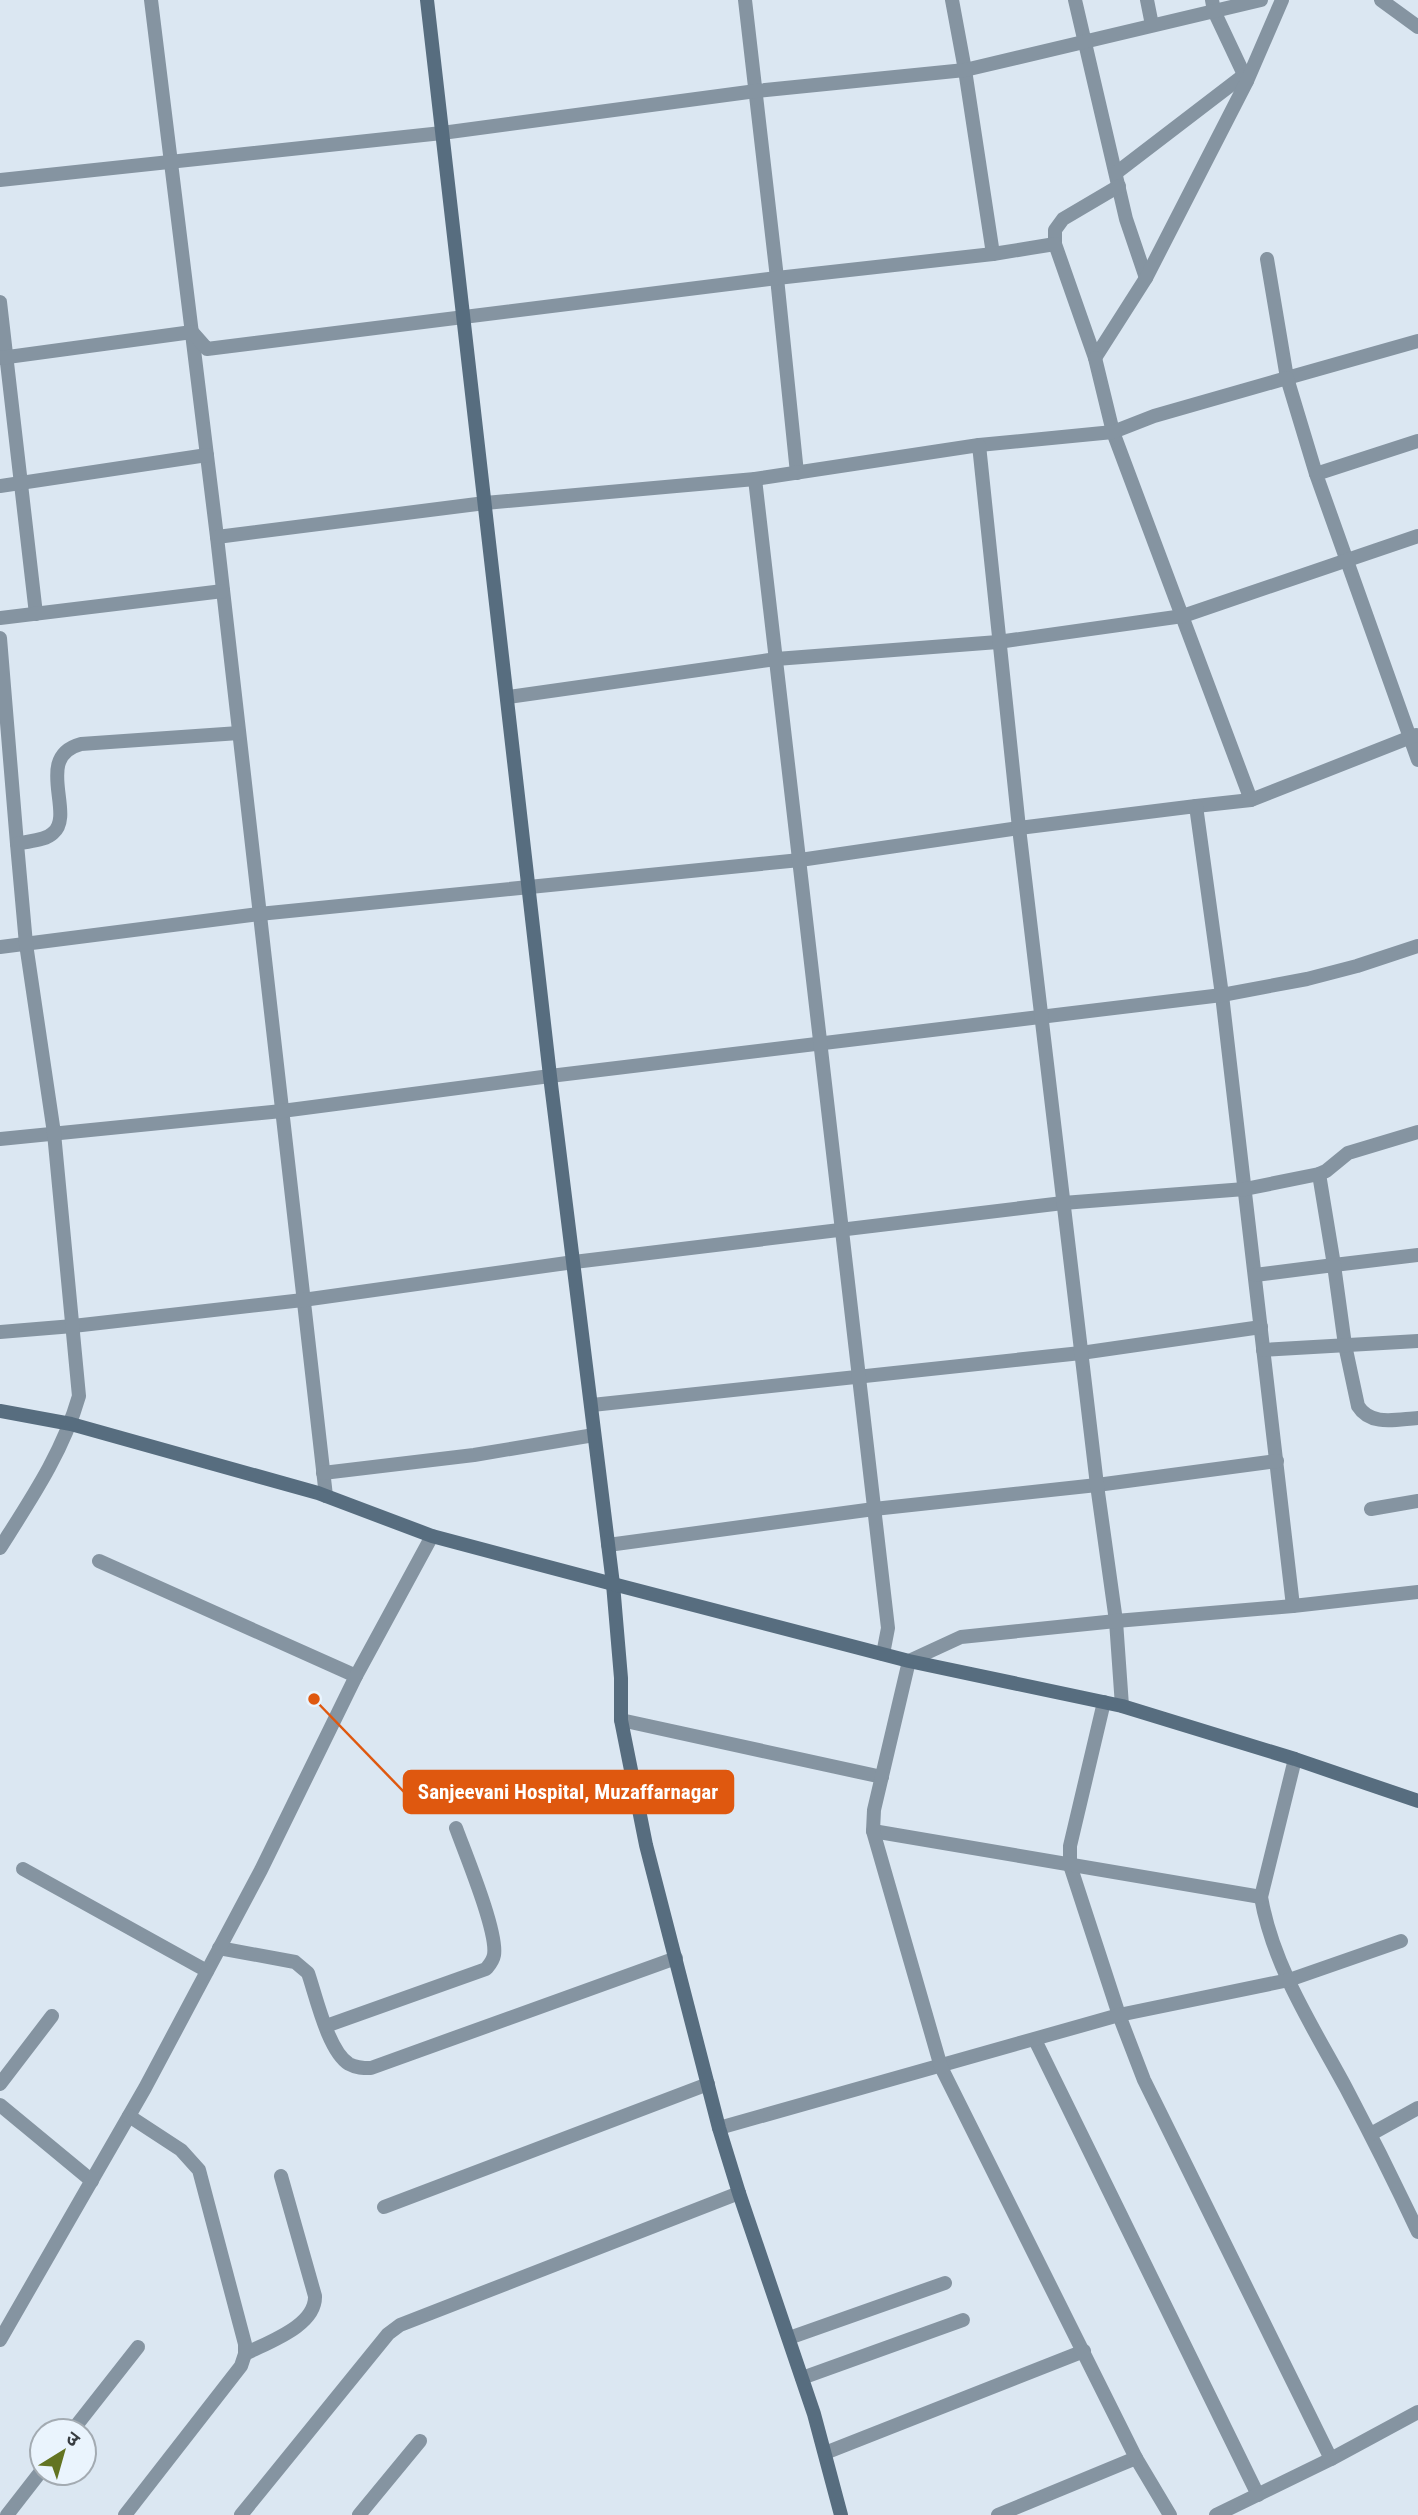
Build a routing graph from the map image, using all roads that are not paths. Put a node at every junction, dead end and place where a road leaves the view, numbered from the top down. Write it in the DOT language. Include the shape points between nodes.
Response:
graph roads {
  1 [pos="151,0"];
  2 [pos="427,0"];
  3 [pos="745,0"];
  4 [pos="952,0"];
  5 [pos="1075,0"];
  6 [pos="1147,0"];
  7 [pos="1261,0"];
  8 [pos="1282,0"];
  9 [pos="1381,0"];
  10 [pos="1213,5"];
  11 [pos="1152,25"];
  12 [pos="1418,27"];
  13 [pos="1085,40"];
  14 [pos="965,70"];
  15 [pos="1245,78"];
  16 [pos="756,91"];
  17 [pos="442,133"];
  18 [pos="171,160"];
  19 [pos="0,180"];
  20 [pos="1117,180"];
  21 [pos="1055,244"];
  22 [pos="993,254"];
  23 [pos="1267,259"];
  24 [pos="778,278"];
  25 [pos="1146,278"];
  26 [pos="0,302"];
  27 [pos="464,317"];
  28 [pos="192,332"];
  29 [pos="1418,341"];
  30 [pos="3,358"];
  31 [pos="1095,358"];
  32 [pos="1287,378"];
  33 [pos="1113,432"];
  34 [pos="1418,441"];
  35 [pos="979,445"];
  36 [pos="207,455"];
  37 [pos="797,473"];
  38 [pos="1316,474"];
  39 [pos="755,479"];
  40 [pos="22,483"];
  41 [pos="0,486"];
  42 [pos="485,503"];
  43 [pos="217,537"];
  44 [pos="1418,537"];
  45 [pos="1347,560"];
  46 [pos="223,591"];
  47 [pos="36,614"];
  48 [pos="1183,616"];
  49 [pos="0,618"];
  50 [pos="0,638"];
  51 [pos="998,642"];
  52 [pos="776,659"];
  53 [pos="508,697"];
  54 [pos="239,733"];
  55 [pos="1414,736"];
  56 [pos="1418,760"];
  57 [pos="1251,800"];
  58 [pos="1196,806"];
  59 [pos="1019,828"];
  60 [pos="16,844"];
  61 [pos="800,860"];
  62 [pos="530,889"];
  63 [pos="260,914"];
  64 [pos="26,944"];
  65 [pos="1418,946"];
  66 [pos="0,947"];
  67 [pos="1222,995"];
  68 [pos="1041,1016"];
  69 [pos="821,1045"];
  70 [pos="550,1076"];
  71 [pos="282,1111"];
  72 [pos="1418,1132"];
  73 [pos="54,1133"];
  74 [pos="0,1139"];
  75 [pos="1319,1174"];
  76 [pos="1245,1189"];
  77 [pos="1063,1203"];
  78 [pos="842,1231"];
  79 [pos="1418,1255"];
  80 [pos="574,1262"];
  81 [pos="1334,1265"];
  82 [pos="1255,1275"];
  83 [pos="303,1300"];
  84 [pos="74,1326"];
  85 [pos="1261,1327"];
  86 [pos="0,1332"];
  87 [pos="1418,1341"];
  88 [pos="1345,1345"];
  89 [pos="1263,1350"];
  90 [pos="1081,1353"];
  91 [pos="859,1377"];
  92 [pos="592,1405"];
  93 [pos="0,1411"];
  94 [pos="1418,1418"];
  95 [pos="71,1424"];
  96 [pos="594,1435"];
  97 [pos="1276,1461"];
  98 [pos="323,1474"];
  99 [pos="1097,1485"];
  100 [pos="326,1496"];
  101 [pos="1418,1501"];
  102 [pos="874,1509"];
  103 [pos="1371,1509"];
  104 [pos="432,1536"];
  105 [pos="608,1545"];
  106 [pos="0,1548"];
  107 [pos="99,1560"];
  108 [pos="613,1584"];
  109 [pos="1418,1592"];
  110 [pos="1293,1606"];
  111 [pos="1116,1620"];
  112 [pos="883,1654"];
  113 [pos="909,1661"];
  114 [pos="356,1676"];
  115 [pos="1104,1702"];
  116 [pos="1122,1706"];
  117 [pos="621,1720"];
  118 [pos="1295,1759"];
  119 [pos="882,1777"];
  120 [pos="1418,1801"];
  121 [pos="456,1828"];
  122 [pos="873,1830"];
  123 [pos="1070,1865"];
  124 [pos="23,1869"];
  125 [pos="1261,1897"];
  126 [pos="1401,1941"];
  127 [pos="219,1948"];
  128 [pos="676,1958"];
  129 [pos="207,1971"];
  130 [pos="1289,1980"];
  131 [pos="1119,2015"];
  132 [pos="52,2016"];
  133 [pos="326,2026"];
  134 [pos="1035,2040"];
  135 [pos="941,2067"];
  136 [pos="0,2084"];
  137 [pos="708,2084"];
  138 [pos="0,2105"];
  139 [pos="1418,2108"];
  140 [pos="129,2116"];
  141 [pos="719,2128"];
  142 [pos="1371,2134"];
  143 [pos="281,2176"];
  144 [pos="92,2181"];
  145 [pos="739,2193"];
  146 [pos="384,2207"];
  147 [pos="1418,2232"];
  148 [pos="946,2283"];
  149 [pos="963,2320"];
  150 [pos="789,2338"];
  151 [pos="0,2340"];
  152 [pos="138,2347"];
  153 [pos="1084,2351"];
  154 [pos="245,2354"];
  155 [pos="802,2378"];
  156 [pos="1418,2412"];
  157 [pos="83,2417"];
  158 [pos="420,2441"];
  159 [pos="825,2453"];
  160 [pos="1136,2458"];
  161 [pos="1331,2459"];
  162 [pos="29,2487"];
  163 [pos="1258,2495"];
  164 [pos="7,2515"];
  165 [pos="125,2515"];
  166 [pos="242,2515"];
  167 [pos="359,2515"];
  168 [pos="841,2515"];
  169 [pos="998,2515"];
  170 [pos="1170,2515"];
  171 [pos="1216,2515"];
  1 -- 18 [label="street"];
  2 -- 17 [label="street"];
  3 -- 16 [label="street"];
  4 -- 14 [label="street"];
  5 -- 13 [label="street"];
  6 -- 11 [label="street"];
  7 -- 10 [label="street"];
  8 -- 15 [label="street"];
  9 -- 12 [label="street"];
  10 -- 11 [label="street"];
  10 -- 15 [label="street"];
  11 -- 13 [label="street"];
  13 -- 14 [label="street"];
  13 -- 20 [label="street"];
  14 -- 16 [label="street"];
  14 -- 22 [label="street"];
  15 -- 20 [label="street"];
  15 -- 25 [label="street"];
  16 -- 17 [label="street"];
  16 -- 24 [label="street"];
  17 -- 18 [label="street"];
  17 -- 27 [label="street"];
  18 -- 19 [label="street"];
  18 -- 28 [label="street"];
  20 -- 21 [label="street" via="1063,219 1055,230"];
  20 -- 25 [label="street"];
  21 -- 22 [label="street"];
  21 -- 31 [label="street"];
  22 -- 24 [label="street"];
  23 -- 32 [label="street"];
  24 -- 27 [label="street"];
  24 -- 37 [label="street"];
  25 -- 31 [label="street"];
  26 -- 30 [label="street"];
  27 -- 28 [label="street" via="207,349"];
  27 -- 42 [label="street"];
  28 -- 30 [label="street"];
  28 -- 36 [label="street"];
  29 -- 32 [label="street"];
  30 -- 40 [label="street"];
  31 -- 33 [label="street"];
  32 -- 33 [label="street"];
  32 -- 38 [label="street"];
  33 -- 35 [label="street"];
  33 -- 48 [label="street"];
  34 -- 38 [label="street"];
  35 -- 37 [label="street"];
  35 -- 51 [label="street"];
  36 -- 40 [label="street"];
  36 -- 43 [label="street"];
  37 -- 39 [label="street"];
  38 -- 45 [label="street"];
  39 -- 42 [label="street"];
  39 -- 52 [label="street"];
  40 -- 41 [label="street"];
  40 -- 47 [label="street"];
  42 -- 43 [label="street"];
  42 -- 53 [label="street"];
  43 -- 46 [label="street"];
  44 -- 45 [label="street"];
  45 -- 48 [label="street"];
  45 -- 55 [label="street"];
  46 -- 47 [label="street"];
  46 -- 54 [label="street"];
  47 -- 49 [label="street"];
  48 -- 51 [label="street"];
  48 -- 57 [label="street"];
  50 -- 60 [label="street"];
  51 -- 52 [label="street"];
  51 -- 59 [label="street"];
  52 -- 53 [label="street"];
  52 -- 61 [label="street"];
  53 -- 62 [label="street"];
  54 -- 60 [label="street" via="68,747 59,759 57,830"];
  54 -- 63 [label="street"];
  55 -- 56 [label="street"];
  55 -- 57 [label="street"];
  57 -- 58 [label="street"];
  58 -- 59 [label="street"];
  58 -- 67 [label="street"];
  59 -- 61 [label="street"];
  59 -- 68 [label="street"];
  60 -- 64 [label="street"];
  61 -- 62 [label="street"];
  61 -- 69 [label="street"];
  62 -- 63 [label="street"];
  62 -- 70 [label="street"];
  63 -- 64 [label="street"];
  63 -- 71 [label="street"];
  64 -- 66 [label="street"];
  64 -- 73 [label="street"];
  65 -- 67 [label="street" via="1307,979"];
  67 -- 68 [label="street"];
  67 -- 76 [label="street"];
  68 -- 69 [label="street"];
  68 -- 77 [label="street"];
  69 -- 70 [label="street"];
  69 -- 78 [label="street"];
  70 -- 71 [label="street"];
  70 -- 80 [label="street"];
  71 -- 73 [label="street"];
  71 -- 83 [label="street"];
  72 -- 75 [label="street" via="1348,1153"];
  73 -- 74 [label="street"];
  73 -- 84 [label="street"];
  75 -- 76 [label="street"];
  75 -- 81 [label="street"];
  76 -- 77 [label="street"];
  76 -- 82 [label="street"];
  77 -- 78 [label="street"];
  77 -- 90 [label="street"];
  78 -- 80 [label="street"];
  78 -- 91 [label="street"];
  79 -- 81 [label="street"];
  80 -- 83 [label="street"];
  80 -- 92 [label="street"];
  81 -- 82 [label="street"];
  81 -- 88 [label="street"];
  82 -- 85 [label="street"];
  83 -- 84 [label="street"];
  83 -- 98 [label="street"];
  84 -- 86 [label="street"];
  84 -- 95 [label="street" via="79,1396"];
  85 -- 89 [label="street"];
  85 -- 90 [label="street"];
  87 -- 88 [label="street"];
  88 -- 89 [label="street"];
  88 -- 94 [label="street" via="1363,1413 1382,1421"];
  89 -- 97 [label="street"];
  90 -- 91 [label="street"];
  90 -- 99 [label="street"];
  91 -- 92 [label="street"];
  91 -- 102 [label="street"];
  92 -- 96 [label="street"];
  93 -- 95 [label="street"];
  95 -- 100 [label="street"];
  95 -- 106 [label="street" via="47,1474"];
  96 -- 98 [label="street"];
  96 -- 105 [label="street"];
  97 -- 99 [label="street"];
  97 -- 110 [label="street"];
  98 -- 100 [label="street"];
  99 -- 102 [label="street"];
  99 -- 111 [label="street"];
  100 -- 104 [label="street"];
  101 -- 103 [label="street"];
  102 -- 105 [label="street"];
  102 -- 112 [label="street" via="888,1628"];
  104 -- 108 [label="street"];
  104 -- 114 [label="street"];
  105 -- 108 [label="street"];
  107 -- 114 [label="street"];
  108 -- 112 [label="street"];
  108 -- 117 [label="street"];
  109 -- 110 [label="street"];
  110 -- 111 [label="street"];
  111 -- 113 [label="street" via="961,1637"];
  111 -- 116 [label="street"];
  112 -- 113 [label="street"];
  113 -- 115 [label="street"];
  113 -- 119 [label="street"];
  114 -- 127 [label="street"];
  115 -- 116 [label="street"];
  115 -- 123 [label="street" via="1070,1846"];
  116 -- 118 [label="street"];
  117 -- 119 [label="street"];
  117 -- 128 [label="street" via="646,1845"];
  118 -- 120 [label="street"];
  118 -- 125 [label="street"];
  119 -- 122 [label="street"];
  121 -- 133 [label="street" via="488,1919 495,1945 492,1961 486,1969"];
  122 -- 123 [label="street"];
  122 -- 135 [label="street"];
  123 -- 125 [label="street"];
  123 -- 131 [label="street"];
  124 -- 129 [label="street"];
  125 -- 130 [label="street"];
  126 -- 130 [label="street"];
  127 -- 129 [label="street"];
  127 -- 133 [label="street" via="300,1965"];
  128 -- 133 [label="street" via="371,2068 342,2059"];
  128 -- 137 [label="street"];
  129 -- 140 [label="street"];
  130 -- 131 [label="street"];
  130 -- 142 [label="street"];
  131 -- 134 [label="street"];
  131 -- 161 [label="street" via="1144,2080"];
  132 -- 136 [label="street"];
  134 -- 135 [label="street"];
  134 -- 163 [label="street"];
  135 -- 141 [label="street"];
  135 -- 153 [label="street"];
  137 -- 141 [label="street"];
  137 -- 146 [label="street"];
  138 -- 144 [label="street"];
  139 -- 142 [label="street"];
  140 -- 144 [label="street"];
  140 -- 154 [label="street" via="181,2150 199,2170"];
  141 -- 145 [label="street"];
  142 -- 147 [label="street"];
  143 -- 154 [label="street" via="315,2305 301,2323"];
  144 -- 151 [label="street"];
  145 -- 150 [label="street"];
  145 -- 166 [label="street" via="400,2325"];
  148 -- 150 [label="street"];
  149 -- 155 [label="street"];
  150 -- 155 [label="street"];
  152 -- 157 [label="street"];
  153 -- 159 [label="street"];
  153 -- 160 [label="street"];
  154 -- 165 [label="street" via="241,2367"];
  155 -- 159 [label="street"];
  156 -- 161 [label="street"];
  158 -- 167 [label="street"];
  159 -- 168 [label="street"];
  160 -- 169 [label="street"];
  160 -- 170 [label="street"];
  161 -- 163 [label="street"];
  162 -- 164 [label="street"];
  163 -- 171 [label="street"];
}
